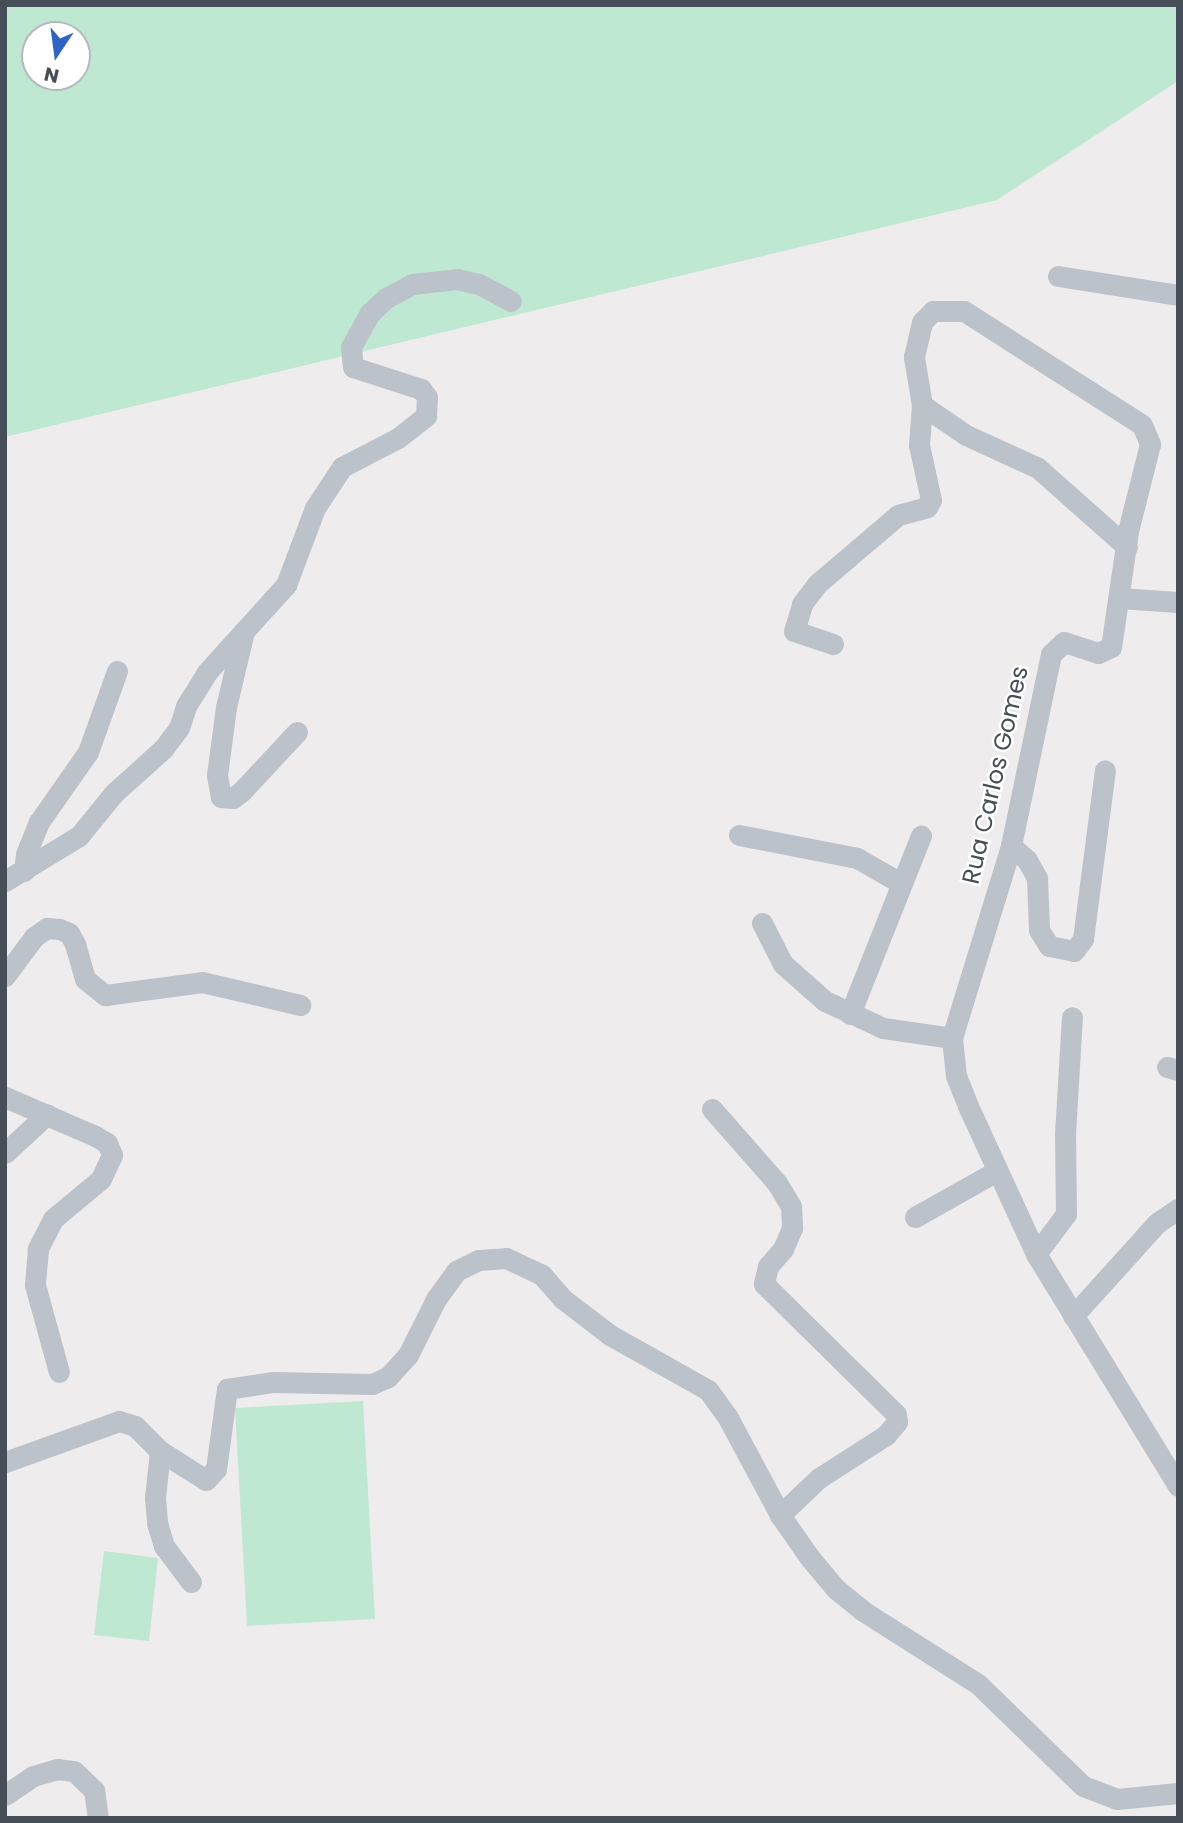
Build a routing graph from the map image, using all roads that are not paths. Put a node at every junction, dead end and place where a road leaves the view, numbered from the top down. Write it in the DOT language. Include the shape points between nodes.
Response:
graph roads {
  1 [pos="1058,276"];
  2 [pos="1178,295"];
  3 [pos="510,302"];
  4 [pos="922,405"];
  5 [pos="1127,547"];
  6 [pos="1119,598"];
  7 [pos="1178,602"];
  8 [pos="244,629"];
  9 [pos="833,644"];
  10 [pos="117,671"];
  11 [pos="297,732"];
  12 [pos="1105,771"];
  13 [pos="739,835"];
  14 [pos="921,835"];
  15 [pos="1011,846"];
  16 [pos="15,876"];
  17 [pos="899,882"];
  18 [pos="762,923"];
  19 [pos="5,976"];
  20 [pos="300,1005"];
  21 [pos="850,1014"];
  22 [pos="1072,1017"];
  23 [pos="952,1038"];
  24 [pos="5,1097"];
  25 [pos="712,1109"];
  26 [pos="47,1114"];
  27 [pos="5,1153"];
  28 [pos="995,1172"];
  29 [pos="1178,1209"];
  30 [pos="915,1217"];
  31 [pos="1035,1254"];
  32 [pos="1073,1316"];
  33 [pos="59,1372"];
  34 [pos="160,1451"];
  35 [pos="5,1462"];
  36 [pos="1178,1486"];
  37 [pos="780,1515"];
  38 [pos="191,1582"];
  39 [pos="1178,1793"];
  40 [pos="5,1795"];
  41 [pos="98,1818"];
  1 -- 2 [label="street"];
  3 -- 8 [label="street" via="479,284 457,279 412,284 370,313 351,347 353,367 421,389 427,397 426,416 398,438 342,467 315,508 286,585"];
  4 -- 5 [label="street" via="966,435 1038,468"];
  4 -- 5 [label="street, Rua Carlos Gomes" via="915,340 922,322 933,311 946,308 964,310 1134,417 1150,444"];
  4 -- 9 [label="street, Rua Carlos Gomes" via="919,445 931,500 928,507 898,515 817,584 794,625 798,636"];
  5 -- 6 [label="street, Rua Carlos Gomes"];
  6 -- 7 [label="street"];
  6 -- 15 [label="street, Rua Carlos Gomes" via="1106,653 1064,642 1051,654"];
  8 -- 11 [label="street" via="226,707 217,775 221,797 233,798 241,792"];
  8 -- 16 [label="street" via="207,672 163,749 114,793 79,836"];
  10 -- 16 [label="street" via="88,752 39,822"];
  12 -- 15 [label="street" via="1083,939 1074,951 1049,946 1039,930 1037,878 1027,860"];
  13 -- 17 [label="street" via="858,858"];
  14 -- 17 [label="street"];
  15 -- 23 [label="street, Rua Carlos Gomes"];
  17 -- 21 [label="street"];
  18 -- 21 [label="street" via="796,979"];
  19 -- 20 [label="street" via="34,937 47,928 59,929 69,933 75,944 85,979 105,995 202,982"];
  21 -- 23 [label="street" via="883,1028"];
  22 -- 31 [label="street" via="1066,1213"];
  23 -- 28 [label="street, Rua Carlos Gomes" via="956,1076"];
  24 -- 26 [label="street"];
  25 -- 37 [label="street" via="778,1183 791,1206 792,1228 783,1249 768,1266 764,1284 896,1413 897,1422 886,1435 819,1478"];
  26 -- 27 [label="street"];
  26 -- 33 [label="street" via="107,1143 111,1155 101,1179 53,1219 38,1249 35,1285"];
  28 -- 30 [label="street"];
  28 -- 31 [label="street, Rua Carlos Gomes"];
  29 -- 32 [label="street" via="1157,1223"];
  31 -- 32 [label="street, Rua Carlos Gomes"];
  32 -- 36 [label="street, Rua Carlos Gomes"];
  34 -- 35 [label="street" via="135,1426 119,1421"];
  34 -- 37 [label="street" via="206,1480 216,1469 227,1389 273,1382 372,1384 388,1377 408,1355 456,1271 479,1260 506,1258 542,1275 563,1299 610,1335 708,1391 727,1416"];
  34 -- 38 [label="street" via="155,1498 158,1523 164,1546"];
  37 -- 39 [label="street" via="836,1589 978,1684 1083,1786 1117,1799"];
  40 -- 41 [label="street" via="33,1776 57,1769 74,1771 94,1790"];
}
